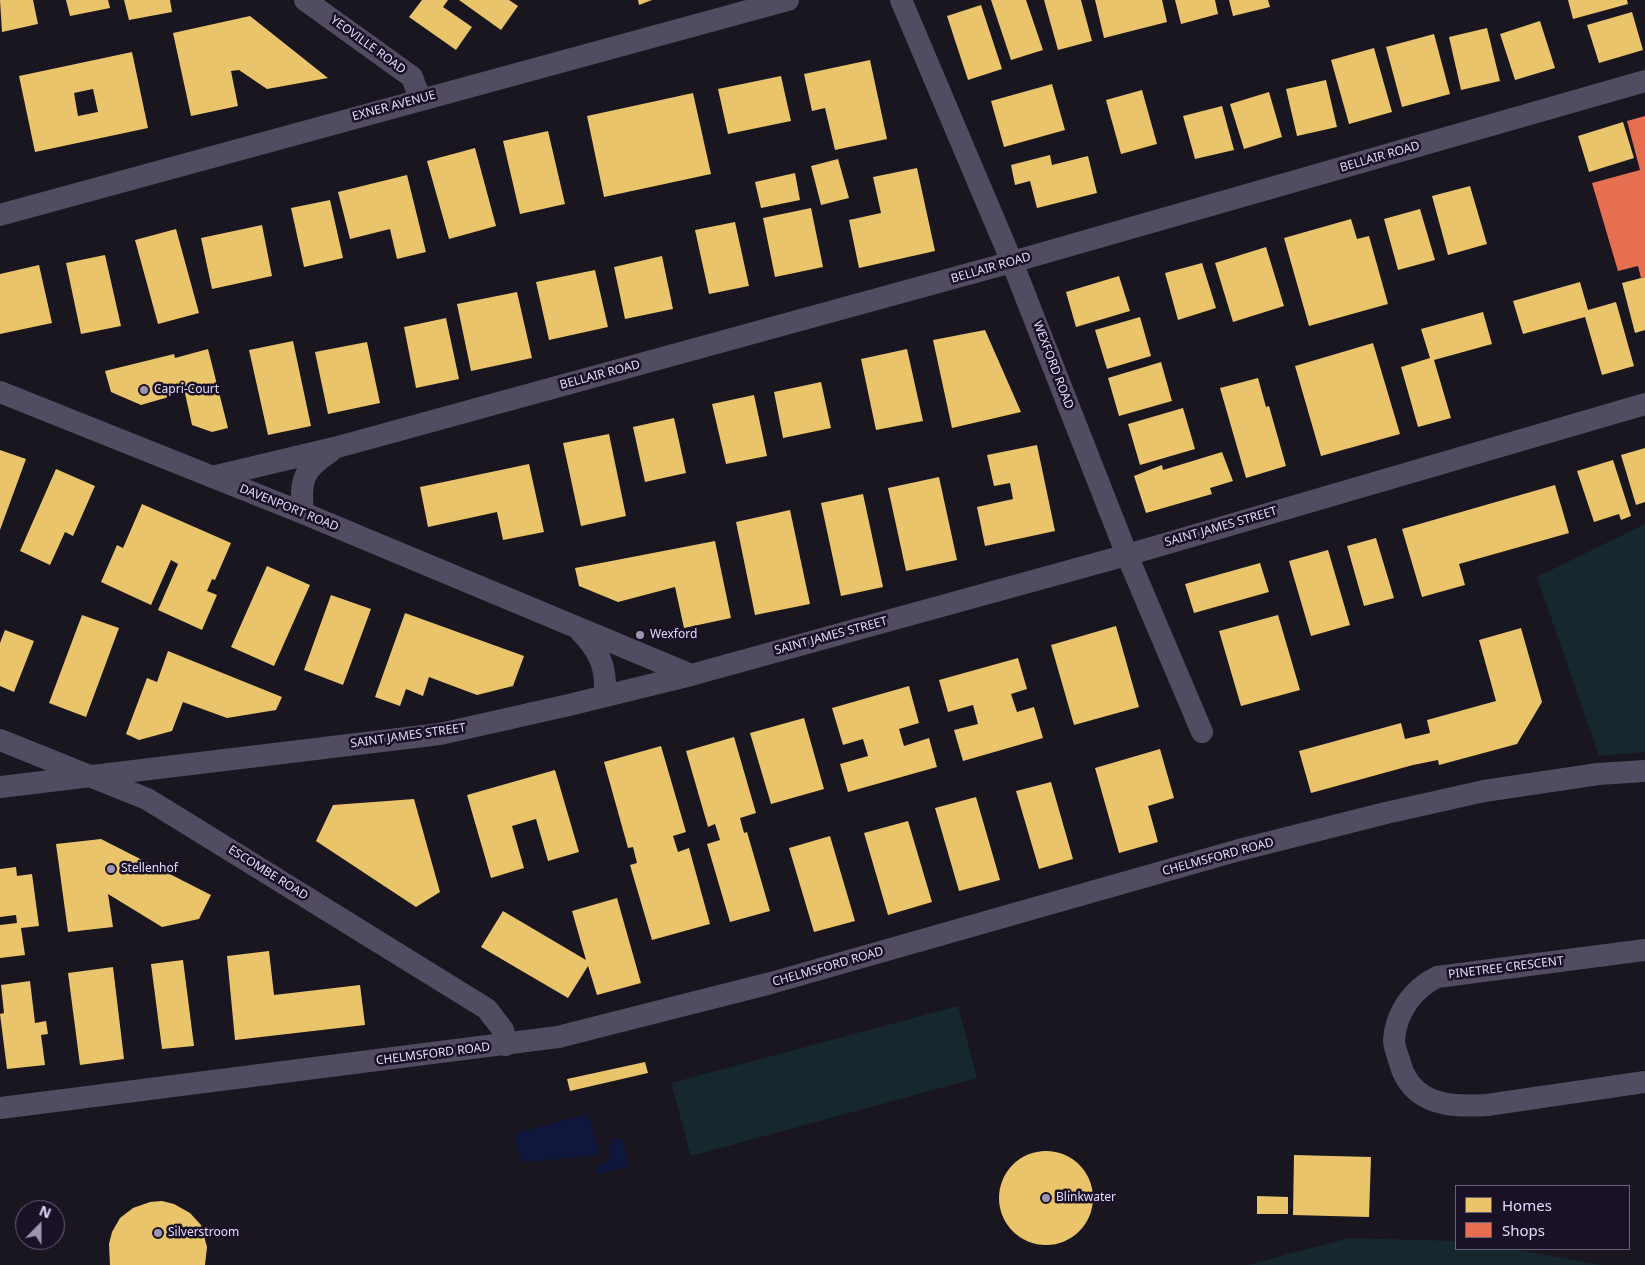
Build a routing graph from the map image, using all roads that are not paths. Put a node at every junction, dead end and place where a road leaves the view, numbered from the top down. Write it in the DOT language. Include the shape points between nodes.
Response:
graph roads {
  1 [pos="305,0"];
  2 [pos="788,0"];
  3 [pos="901,0"];
  4 [pos="1645,81"];
  5 [pos="420,99"];
  6 [pos="0,215"];
  7 [pos="1012,262"];
  8 [pos="0,392"];
  9 [pos="1645,404"];
  10 [pos="334,448"];
  11 [pos="212,477"];
  12 [pos="303,513"];
  13 [pos="1127,554"];
  14 [pos="577,628"];
  15 [pos="691,675"];
  16 [pos="604,696"];
  17 [pos="1202,732"];
  18 [pos="0,740"];
  19 [pos="1645,771"];
  20 [pos="88,776"];
  21 [pos="0,786"];
  22 [pos="1645,950"];
  23 [pos="506,1045"];
  24 [pos="1645,1082"];
  25 [pos="0,1108"];
  1 -- 5 [label="street, YEOVILLE ROAD" via="412,78"];
  2 -- 5 [label="street, EXNER AVENUE"];
  3 -- 7 [label="street, WEXFORD ROAD"];
  4 -- 7 [label="street, BELLAIR ROAD"];
  5 -- 6 [label="street, EXNER AVENUE"];
  7 -- 10 [label="street, BELLAIR ROAD"];
  7 -- 13 [label="street, WEXFORD ROAD"];
  8 -- 11 [label="street, DAVENPORT ROAD"];
  9 -- 13 [label="street, SAINT JAMES STREET"];
  10 -- 11 [label="street, BELLAIR ROAD"];
  10 -- 12 [label="street, BELLAIR ROAD" via="313,464 305,475 301,485"];
  11 -- 12 [label="street, DAVENPORT ROAD"];
  12 -- 14 [label="street, DAVENPORT ROAD"];
  13 -- 15 [label="street, SAINT JAMES STREET"];
  13 -- 17 [label="street, WEXFORD ROAD"];
  14 -- 15 [label="street, DAVENPORT ROAD"];
  14 -- 16 [label="street, DAVENPORT ROAD" via="602,660"];
  15 -- 16 [label="street, SAINT JAMES STREET"];
  16 -- 20 [label="street, SAINT JAMES STREET" via="440,734"];
  18 -- 20 [label="street, ESCOMBE ROAD"];
  19 -- 23 [label="street, CHELMSFORD ROAD" via="1598,774 1484,791 1386,813 1239,850 771,982 558,1038"];
  20 -- 21 [label="street, SAINT JAMES STREET"];
  20 -- 23 [label="street, ESCOMBE ROAD" via="147,799 487,1009 504,1030"];
  22 -- 24 [label="street, PINETREE CRESCENT" via="1437,977 1412,995 1401,1013 1394,1042 1402,1070 1411,1086 1424,1096 1446,1103 1487,1105"];
  23 -- 25 [label="street, CHELMSFORD ROAD"];
}
